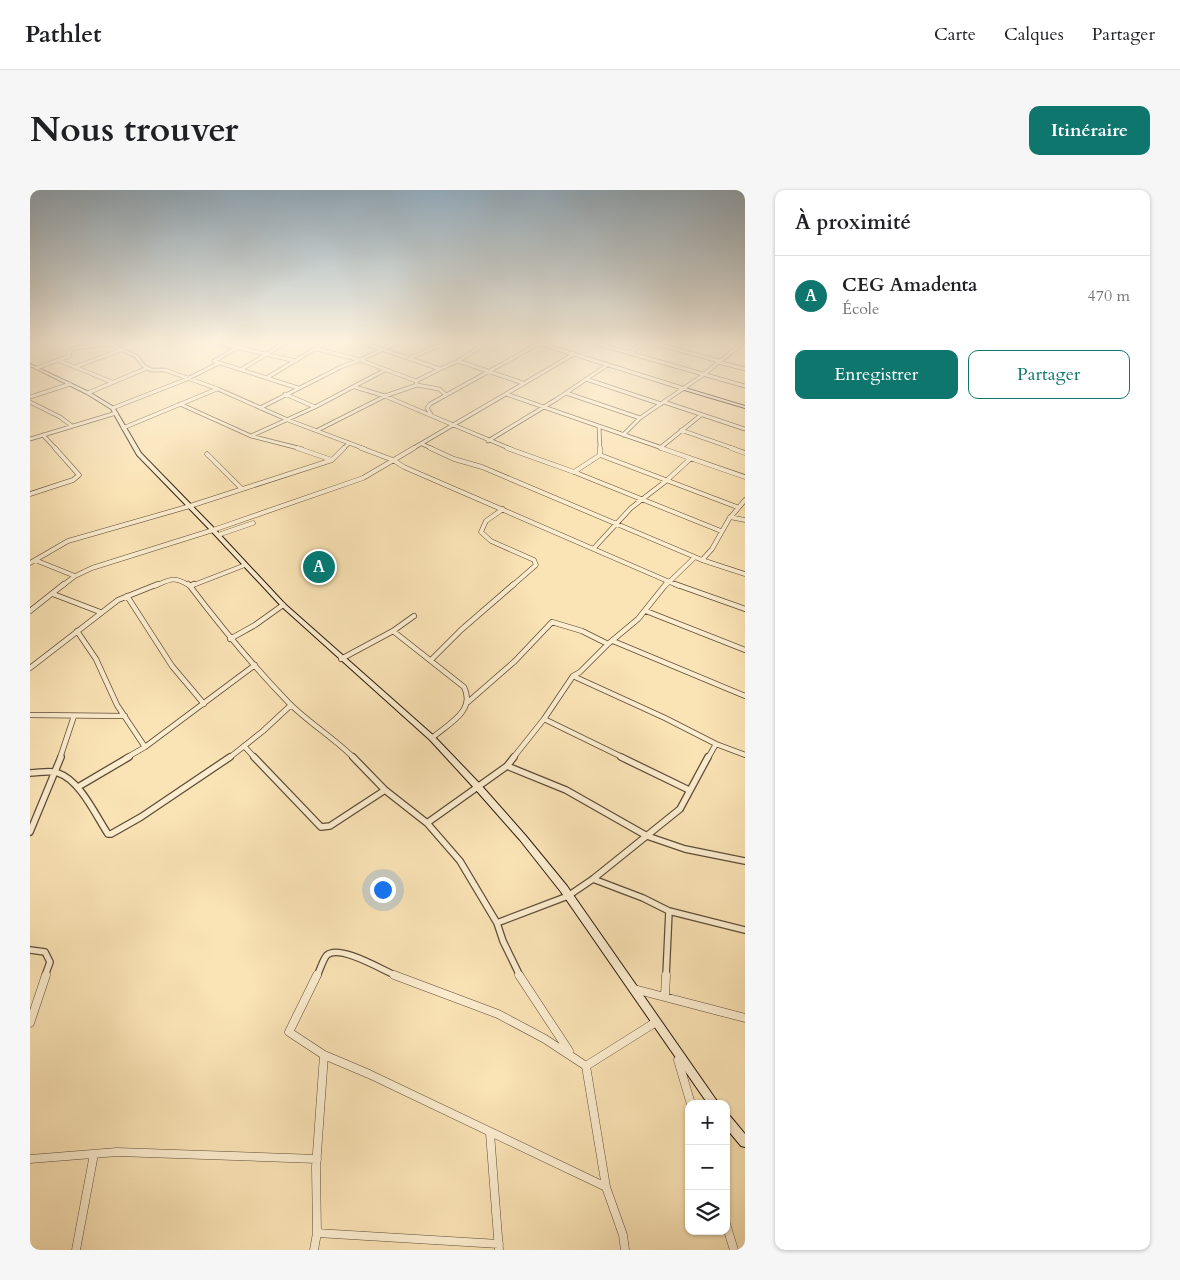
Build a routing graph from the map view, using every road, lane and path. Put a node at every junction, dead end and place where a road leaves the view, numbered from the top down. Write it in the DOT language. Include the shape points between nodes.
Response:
graph roads {
  1 [pos="50,390"];
  2 [pos="83,390"];
  3 [pos="94,390"];
  4 [pos="160,390"];
  5 [pos="214,390"];
  6 [pos="221,390"];
  7 [pos="293,390"];
  8 [pos="348,390"];
  9 [pos="367,390"];
  10 [pos="398,390"];
  11 [pos="440,390"];
  12 [pos="452,390"];
  13 [pos="511,390"];
  14 [pos="570,390"];
  15 [pos="622,390"];
  16 [pos="679,390"];
  17 [pos="690,390"];
  18 [pos="88,393"];
  19 [pos="566,393"];
  20 [pos="285,394"];
  21 [pos="445,394"];
  22 [pos="506,394"];
  23 [pos="385,396"];
  24 [pos="30,397"];
  25 [pos="30,402"];
  26 [pos="662,403"];
  27 [pos="180,404"];
  28 [pos="544,406"];
  29 [pos="315,407"];
  30 [pos="745,407"];
  31 [pos="260,408"];
  32 [pos="115,410"];
  33 [pos="700,415"];
  34 [pos="432,416"];
  35 [pos="640,418"];
  36 [pos="288,420"];
  37 [pos="454,425"];
  38 [pos="72,426"];
  39 [pos="599,427"];
  40 [pos="124,428"];
  41 [pos="745,429"];
  42 [pos="318,430"];
  43 [pos="681,430"];
  44 [pos="43,435"];
  45 [pos="623,435"];
  46 [pos="251,436"];
  47 [pos="30,439"];
  48 [pos="488,441"];
  49 [pos="349,443"];
  50 [pos="422,444"];
  51 [pos="660,448"];
  52 [pos="745,453"];
  53 [pos="207,454"];
  54 [pos="600,455"];
  55 [pos="690,459"];
  56 [pos="332,460"];
  57 [pos="394,460"];
  58 [pos="574,472"];
  59 [pos="745,477"];
  60 [pos="666,481"];
  61 [pos="241,488"];
  62 [pos="30,494"];
  63 [pos="642,500"];
  64 [pos="745,500"];
  65 [pos="190,506"];
  66 [pos="737,507"];
  67 [pos="503,509"];
  68 [pos="730,517"];
  69 [pos="745,520"];
  70 [pos="253,523"];
  71 [pos="617,524"];
  72 [pos="721,531"];
  73 [pos="216,532"];
  74 [pos="594,548"];
  75 [pos="694,558"];
  76 [pos="35,560"];
  77 [pos="702,560"];
  78 [pos="30,563"];
  79 [pos="245,565"];
  80 [pos="745,574"];
  81 [pos="75,576"];
  82 [pos="668,582"];
  83 [pos="190,586"];
  84 [pos="54,594"];
  85 [pos="127,596"];
  86 [pos="283,605"];
  87 [pos="745,609"];
  88 [pos="646,610"];
  89 [pos="30,612"];
  90 [pos="100,612"];
  91 [pos="414,616"];
  92 [pos="77,631"];
  93 [pos="393,631"];
  94 [pos="230,639"];
  95 [pos="611,643"];
  96 [pos="745,650"];
  97 [pos="341,659"];
  98 [pos="430,660"];
  99 [pos="255,665"];
  100 [pos="30,668"];
  101 [pos="573,676"];
  102 [pos="745,696"];
  103 [pos="468,702"];
  104 [pos="204,704"];
  105 [pos="291,705"];
  106 [pos="30,716"];
  107 [pos="74,716"];
  108 [pos="125,716"];
  109 [pos="544,718"];
  110 [pos="432,738"];
  111 [pos="716,744"];
  112 [pos="244,746"];
  113 [pos="145,747"];
  114 [pos="745,755"];
  115 [pos="507,766"];
  116 [pos="56,772"];
  117 [pos="30,773"];
  118 [pos="78,787"];
  119 [pos="478,787"];
  120 [pos="385,790"];
  121 [pos="689,790"];
  122 [pos="426,823"];
  123 [pos="30,832"];
  124 [pos="647,836"];
  125 [pos="745,862"];
  126 [pos="593,879"];
  127 [pos="568,896"];
  128 [pos="669,911"];
  129 [pos="497,923"];
  130 [pos="745,930"];
  131 [pos="30,950"];
  132 [pos="632,988"];
  133 [pos="664,996"];
  134 [pos="745,1018"];
  135 [pos="30,1022"];
  136 [pos="656,1022"];
  137 [pos="570,1054"];
  138 [pos="324,1055"];
  139 [pos="681,1056"];
  140 [pos="586,1066"];
  141 [pos="690,1100"];
  142 [pos="711,1100"];
  143 [pos="730,1125"];
  144 [pos="490,1132"];
  145 [pos="745,1142"];
  146 [pos="94,1154"];
  147 [pos="30,1159"];
  148 [pos="317,1159"];
  149 [pos="606,1187"];
  150 [pos="316,1233"];
  151 [pos="729,1235"];
  152 [pos="499,1247"];
  153 [pos="76,1250"];
  154 [pos="314,1250"];
  155 [pos="625,1250"];
  156 [pos="734,1250"];
  1 -- 24 [label="street"];
  2 -- 18 [label="street"];
  3 -- 18 [label="street"];
  4 -- 32 [label="street"];
  5 -- 27 [label="street"];
  6 -- 31 [label="street"];
  7 -- 20 [label="street"];
  8 -- 29 [label="street"];
  9 -- 23 [label="street"];
  10 -- 23 [label="street"];
  11 -- 21 [label="street"];
  12 -- 21 [label="street"];
  13 -- 22 [label="street"];
  14 -- 19 [label="street"];
  15 -- 26 [label="street"];
  16 -- 26 [label="street"];
  17 -- 30 [label="street"];
  18 -- 32 [label="street"];
  19 -- 28 [label="street"];
  19 -- 35 [label="street"];
  20 -- 29 [label="street"];
  20 -- 31 [label="street"];
  21 -- 34 [label="street" via="428,406"];
  22 -- 28 [label="street"];
  22 -- 37 [label="street"];
  23 -- 34 [label="street"];
  23 -- 42 [label="street"];
  25 -- 38 [label="street" via="60,416"];
  26 -- 33 [label="street"];
  26 -- 35 [label="street"];
  27 -- 40 [label="street"];
  27 -- 46 [label="street"];
  28 -- 39 [label="street"];
  28 -- 48 [label="street"];
  29 -- 36 [label="street"];
  31 -- 36 [label="street"];
  32 -- 38 [label="street"];
  32 -- 40 [label="street"];
  33 -- 41 [label="street"];
  33 -- 43 [label="street"];
  34 -- 37 [label="street"];
  35 -- 45 [label="street"];
  36 -- 42 [label="street"];
  36 -- 46 [label="street"];
  37 -- 48 [label="street"];
  37 -- 50 [label="street"];
  38 -- 44 [label="street"];
  39 -- 45 [label="street"];
  39 -- 54 [label="street"];
  40 -- 65 [label="street" via="139,454"];
  42 -- 49 [label="street"];
  43 -- 51 [label="street"];
  43 -- 52 [label="street"];
  44 -- 47 [label="street"];
  44 -- 62 [label="street" via="79,476"];
  45 -- 51 [label="street"];
  46 -- 56 [label="street"];
  48 -- 58 [label="street"];
  49 -- 56 [label="street"];
  49 -- 57 [label="street"];
  50 -- 57 [label="street"];
  50 -- 71 [label="street"];
  51 -- 55 [label="street"];
  53 -- 61 [label="street"];
  54 -- 58 [label="street"];
  54 -- 60 [label="street"];
  55 -- 59 [label="street"];
  55 -- 60 [label="street"];
  56 -- 61 [label="street"];
  57 -- 67 [label="street"];
  57 -- 73 [label="street" via="363,478"];
  58 -- 63 [label="street"];
  60 -- 63 [label="street"];
  60 -- 66 [label="street"];
  61 -- 65 [label="street"];
  63 -- 71 [label="street"];
  63 -- 72 [label="street"];
  64 -- 66 [label="street"];
  65 -- 73 [label="street"];
  65 -- 76 [label="street" via="68,541"];
  66 -- 68 [label="street"];
  67 -- 74 [label="street"];
  67 -- 98 [label="street" via="488,519 481,532 491,541 534,560 536,565"];
  68 -- 69 [label="street"];
  68 -- 72 [label="street"];
  70 -- 73 [label="street"];
  71 -- 74 [label="street"];
  71 -- 75 [label="street"];
  72 -- 77 [label="street" via="712,552"];
  73 -- 79 [label="street"];
  73 -- 81 [label="street" via="112,561"];
  74 -- 82 [label="street"];
  75 -- 77 [label="street"];
  75 -- 82 [label="street"];
  76 -- 78 [label="street"];
  76 -- 81 [label="street"];
  77 -- 80 [label="street"];
  79 -- 83 [label="street"];
  79 -- 86 [label="street"];
  81 -- 84 [label="street"];
  82 -- 87 [label="street"];
  82 -- 88 [label="street"];
  83 -- 85 [label="street" via="184,580 172,579"];
  83 -- 94 [label="street"];
  84 -- 89 [label="street"];
  84 -- 90 [label="street"];
  85 -- 90 [label="street"];
  85 -- 104 [label="street" via="186,686"];
  86 -- 94 [label="street"];
  86 -- 97 [label="street"];
  88 -- 95 [label="street"];
  88 -- 96 [label="street"];
  90 -- 92 [label="street"];
  91 -- 93 [label="street"];
  92 -- 100 [label="street"];
  92 -- 108 [label="street" via="96,659"];
  93 -- 97 [label="street"];
  93 -- 98 [label="street"];
  94 -- 99 [label="street"];
  95 -- 101 [label="street"];
  95 -- 102 [label="street"];
  95 -- 103 [label="street" via="552,622 515,661"];
  97 -- 110 [label="street"];
  98 -- 103 [label="street" via="464,687"];
  99 -- 104 [label="street"];
  99 -- 105 [label="street"];
  101 -- 109 [label="street"];
  101 -- 111 [label="street"];
  103 -- 110 [label="street" via="458,716"];
  104 -- 113 [label="street"];
  105 -- 112 [label="street"];
  105 -- 120 [label="street" via="340,744"];
  106 -- 107 [label="street"];
  107 -- 108 [label="street"];
  107 -- 116 [label="street"];
  108 -- 113 [label="street"];
  109 -- 115 [label="street"];
  109 -- 121 [label="street"];
  110 -- 119 [label="street"];
  111 -- 114 [label="street"];
  111 -- 121 [label="street"];
  112 -- 118 [label="street" via="111,834"];
  112 -- 120 [label="street" via="321,827 330,826"];
  113 -- 118 [label="street"];
  115 -- 119 [label="street"];
  115 -- 124 [label="street" via="566,790"];
  116 -- 117 [label="street"];
  116 -- 118 [label="street"];
  116 -- 123 [label="street"];
  119 -- 122 [label="street"];
  119 -- 127 [label="street"];
  120 -- 122 [label="street"];
  121 -- 124 [label="street" via="680,809"];
  122 -- 129 [label="street" via="470,875"];
  124 -- 125 [label="street" via="685,849"];
  124 -- 126 [label="street"];
  126 -- 127 [label="street"];
  126 -- 128 [label="street"];
  127 -- 129 [label="street"];
  127 -- 132 [label="street"];
  128 -- 130 [label="street"];
  128 -- 133 [label="street"];
  129 -- 137 [label="street" via="523,982"];
  131 -- 135 [label="street" via="45,952 50,962"];
  132 -- 133 [label="street"];
  132 -- 136 [label="street"];
  133 -- 134 [label="street"];
  136 -- 139 [label="street"];
  136 -- 140 [label="street"];
  137 -- 138 [label="street" via="498,1014 387,972 356,956 333,952 327,955 318,970 288,1032"];
  137 -- 140 [label="street"];
  138 -- 144 [label="street"];
  138 -- 148 [label="street"];
  139 -- 141 [label="street" via="678,1060"];
  139 -- 142 [label="street"];
  140 -- 149 [label="street"];
  143 -- 145 [label="street"];
  144 -- 149 [label="street"];
  144 -- 152 [label="street"];
  146 -- 147 [label="street"];
  146 -- 148 [label="street" via="117,1152"];
  146 -- 153 [label="street"];
  148 -- 150 [label="street"];
  149 -- 155 [label="street"];
  150 -- 152 [label="street"];
  150 -- 154 [label="street"];
  151 -- 156 [label="street"];
}
